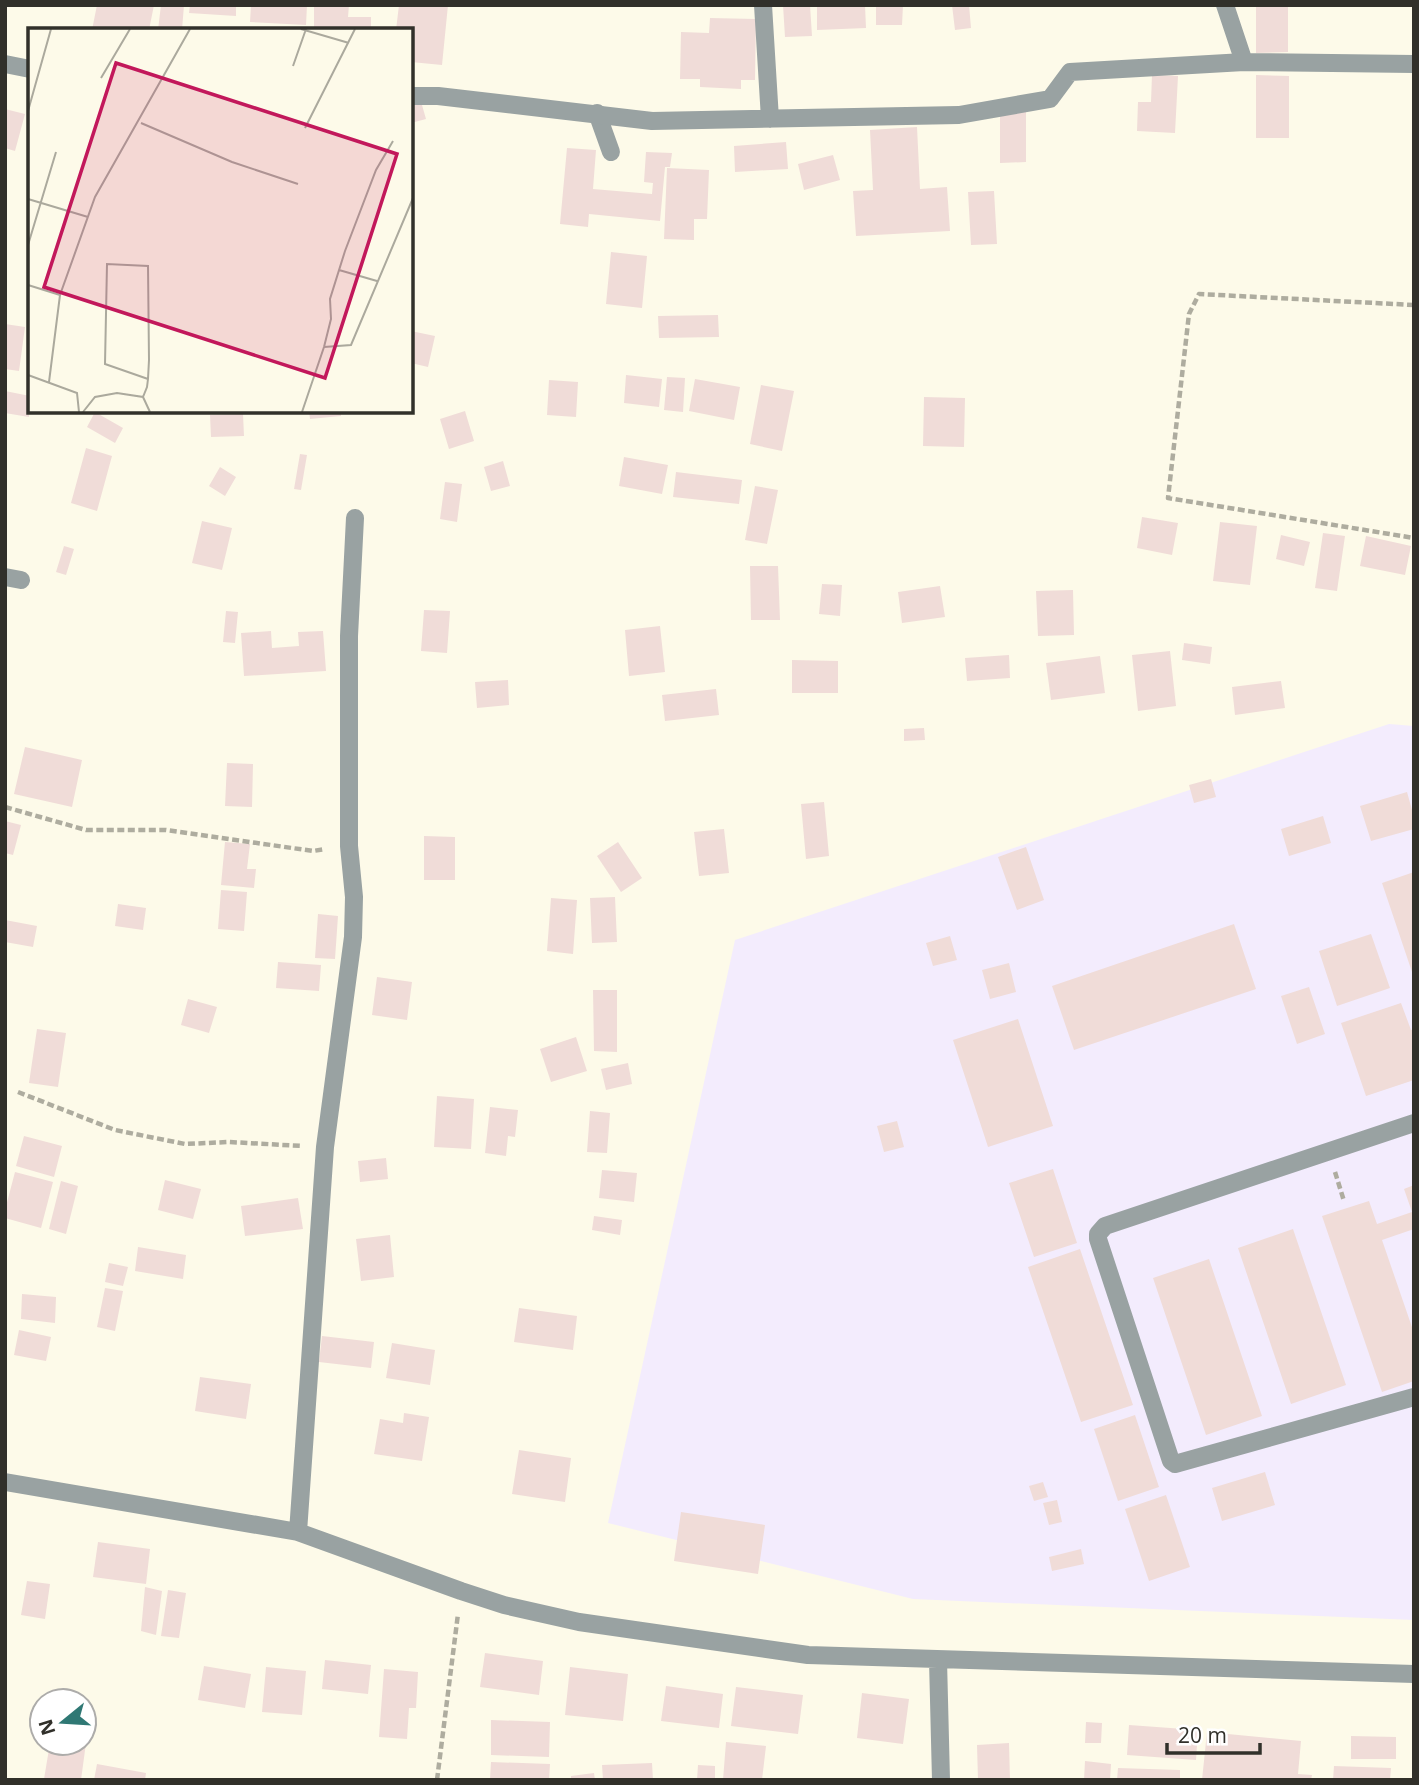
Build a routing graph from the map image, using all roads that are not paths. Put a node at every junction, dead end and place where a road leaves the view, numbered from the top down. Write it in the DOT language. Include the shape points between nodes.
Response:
graph roads {
  1 [pos="763,5"];
  2 [pos="1225,5"];
  3 [pos="1244,62"];
  4 [pos="5,64"];
  5 [pos="1414,64"];
  6 [pos="28,69"];
  7 [pos="413,96"];
  8 [pos="597,113"];
  9 [pos="770,118"];
  10 [pos="611,152"];
  11 [pos="355,518"];
  12 [pos="1414,1123"];
  13 [pos="1414,1397"];
  14 [pos="5,1482"];
  15 [pos="298,1532"];
  16 [pos="938,1660"];
  17 [pos="1414,1674"];
  18 [pos="941,1780"];
  1 -- 9 [label="street"];
  2 -- 3 [label="street"];
  3 -- 5 [label="street"];
  3 -- 9 [label="street" via="1070,72 1050,99 958,115"];
  4 -- 6 [label="street"];
  7 -- 8 [label="street"];
  8 -- 9 [label="street" via="652,121"];
  8 -- 10 [label="street"];
  11 -- 15 [label="street" via="349,636 353,937 325,1147"];
  12 -- 13 [label="street" via="1105,1226 1098,1239 1175,1464"];
  14 -- 15 [label="street"];
  15 -- 16 [label="street" via="504,1605 579,1622 808,1655"];
  16 -- 17 [label="street"];
  16 -- 18 [label="street"];
}
